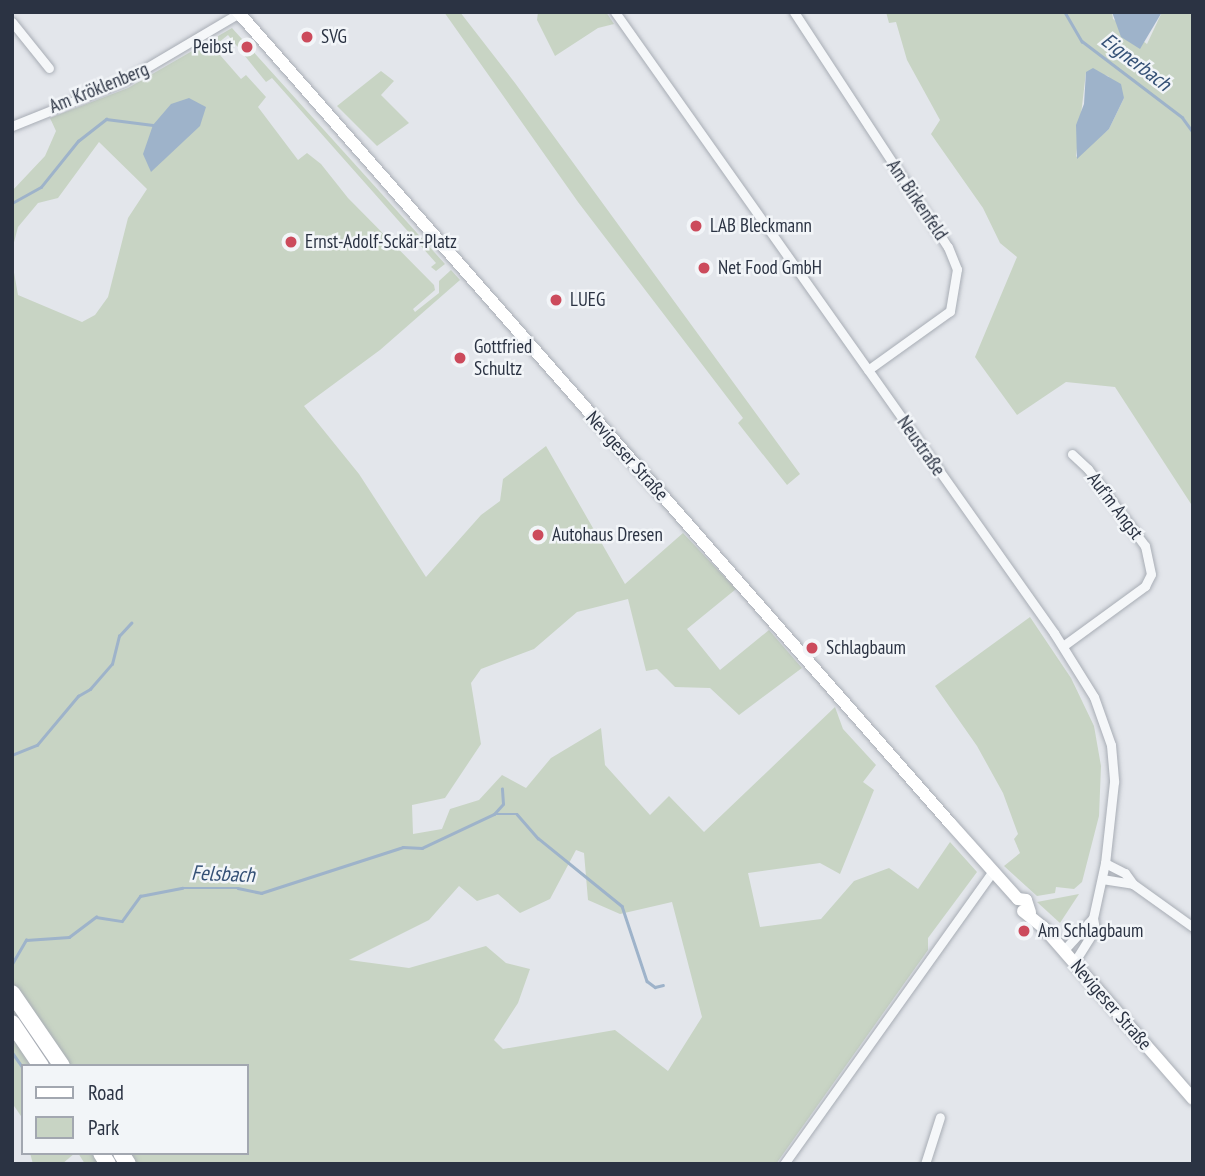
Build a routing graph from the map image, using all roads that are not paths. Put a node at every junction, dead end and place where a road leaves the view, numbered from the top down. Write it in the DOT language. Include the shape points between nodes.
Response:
graph roads {
  1 [pos="238,12"];
  2 [pos="615,12"];
  3 [pos="794,12"];
  4 [pos="14,28"];
  5 [pos="184,48"];
  6 [pos="49,68"];
  7 [pos="12,125"];
  8 [pos="868,370"];
  9 [pos="1072,454"];
  10 [pos="1063,646"];
  11 [pos="1105,863"];
  12 [pos="993,871"];
  13 [pos="1102,879"];
  14 [pos="1133,884"];
  15 [pos="1093,918"];
  16 [pos="1193,927"];
  17 [pos="1064,950"];
  18 [pos="1074,962"];
  19 [pos="12,993"];
  20 [pos="12,1023"];
  21 [pos="40,1064"];
  22 [pos="61,1064"];
  23 [pos="1193,1099"];
  24 [pos="940,1117"];
  25 [pos="783,1164"];
  26 [pos="925,1164"];
  1 -- 5 [label="street, Nevigeser Straße"];
  1 -- 12 [label="main road, Nevigeser Straße"];
  2 -- 8 [label="street, Neustraße"];
  3 -- 8 [label="street, Am Birkenfeld" via="948,247 957,270 950,311"];
  4 -- 6 [label="street"];
  5 -- 7 [label="street, Am Kröklenberg" via="124,81"];
  8 -- 10 [label="street, Neustraße"];
  9 -- 10 [label="street, Auf'm Angst" via="1144,546 1151,573 1145,586"];
  10 -- 11 [label="street, Neustraße" via="1094,697 1111,745 1114,782"];
  11 -- 13 [label="street, Neustraße"];
  11 -- 14 [label="street" via="1125,873"];
  12 -- 17 [label="main road, Nevigeser Straße" via="1018,899 1026,900 1030,912"];
  12 -- 25 [label="street"];
  13 -- 14 [label="street"];
  13 -- 15 [label="street, Neustraße"];
  14 -- 16 [label="street"];
  15 -- 17 [label="street, Neustraße"];
  15 -- 18 [label="street, Neustraße" via="1095,929"];
  17 -- 18 [label="main road, Nevigeser Straße"];
  18 -- 23 [label="main road, Nevigeser Straße"];
  19 -- 22 [label="highway"];
  20 -- 21 [label="highway"];
  24 -- 26 [label="street"];
}
